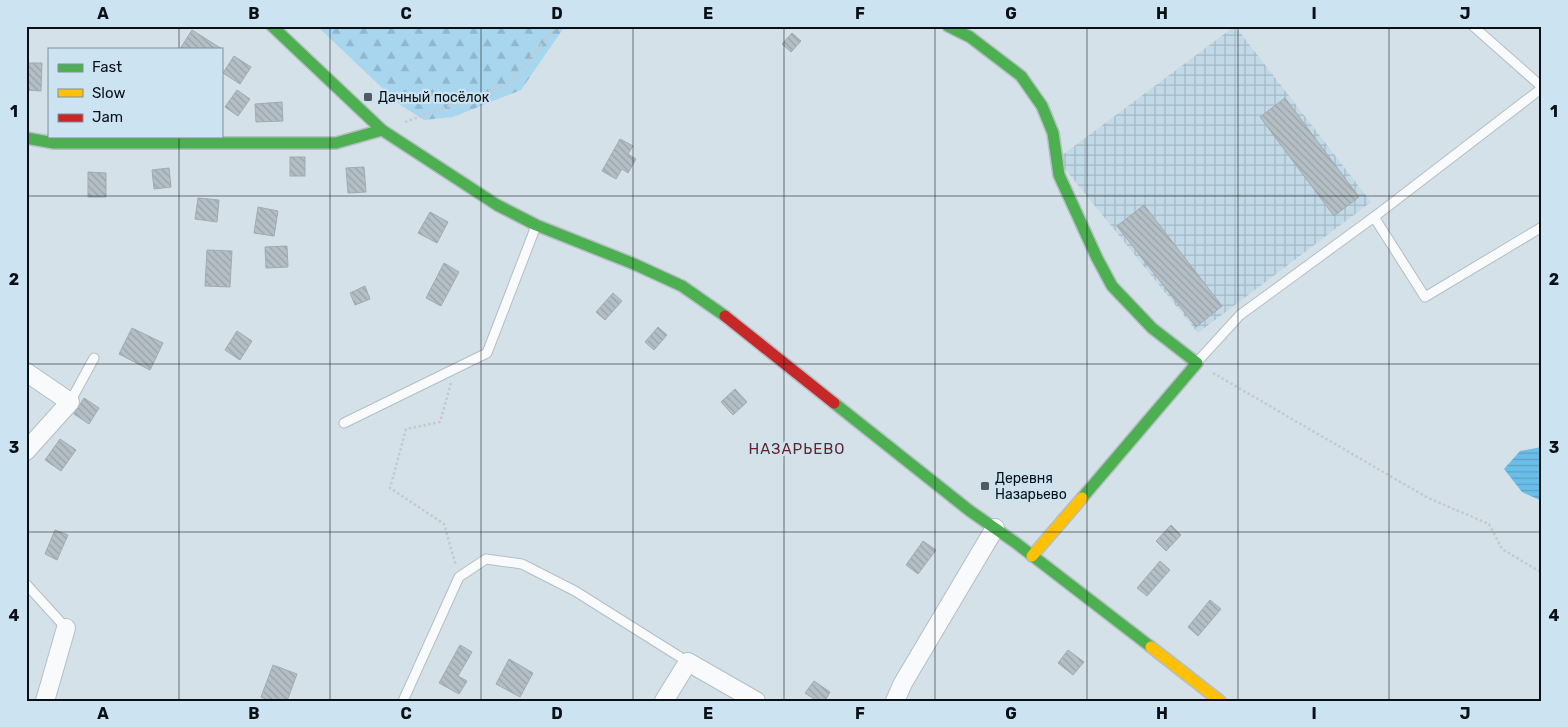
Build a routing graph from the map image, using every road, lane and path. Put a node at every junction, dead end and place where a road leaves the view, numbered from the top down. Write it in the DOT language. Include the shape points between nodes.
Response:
graph roads {
  1 [pos="272,26"];
  2 [pos="557,26"];
  3 [pos="948,26"];
  4 [pos="1473,26"];
  5 [pos="1542,88"];
  6 [pos="382,130"];
  7 [pos="26,138"];
  8 [pos="1374,216"];
  9 [pos="536,225"];
  10 [pos="1542,227"];
  11 [pos="94,358"];
  12 [pos="1197,363"];
  13 [pos="455,369"];
  14 [pos="26,372"];
  15 [pos="70,402"];
  16 [pos="344,423"];
  17 [pos="26,451"];
  18 [pos="995,528"];
  19 [pos="1032,556"];
  20 [pos="1542,573"];
  21 [pos="459,577"];
  22 [pos="26,584"];
  23 [pos="66,628"];
  24 [pos="688,662"];
  25 [pos="45,701"];
  26 [pos="403,701"];
  27 [pos="664,701"];
  28 [pos="756,701"];
  29 [pos="894,701"];
  30 [pos="1220,701"];
  1 -- 6 [label="street"];
  2 -- 6 [label="path" via="507,85"];
  3 -- 12 [label="street" via="970,37 1021,76 1042,106 1053,132 1059,175 1112,286 1152,328"];
  4 -- 5 [label="lane"];
  5 -- 8 [label="lane"];
  6 -- 7 [label="street" via="336,143 54,143"];
  6 -- 9 [label="street" via="497,205"];
  8 -- 10 [label="lane" via="1425,297"];
  8 -- 12 [label="lane" via="1240,315"];
  9 -- 13 [label="lane" via="487,353"];
  9 -- 18 [label="street" via="682,286 712,306"];
  11 -- 15 [label="lane"];
  12 -- 19 [label="street"];
  12 -- 20 [label="path" via="1428,498 1490,524 1502,548"];
  13 -- 16 [label="lane"];
  13 -- 21 [label="path" via="440,422 406,429 390,488 444,524"];
  14 -- 15 [label="street"];
  15 -- 17 [label="street"];
  18 -- 19 [label="street"];
  18 -- 29 [label="street"];
  19 -- 30 [label="street"];
  21 -- 24 [label="lane" via="486,559 522,564 575,591"];
  21 -- 26 [label="lane"];
  22 -- 23 [label="lane"];
  23 -- 25 [label="street"];
  24 -- 27 [label="street"];
  24 -- 28 [label="street"];
}
